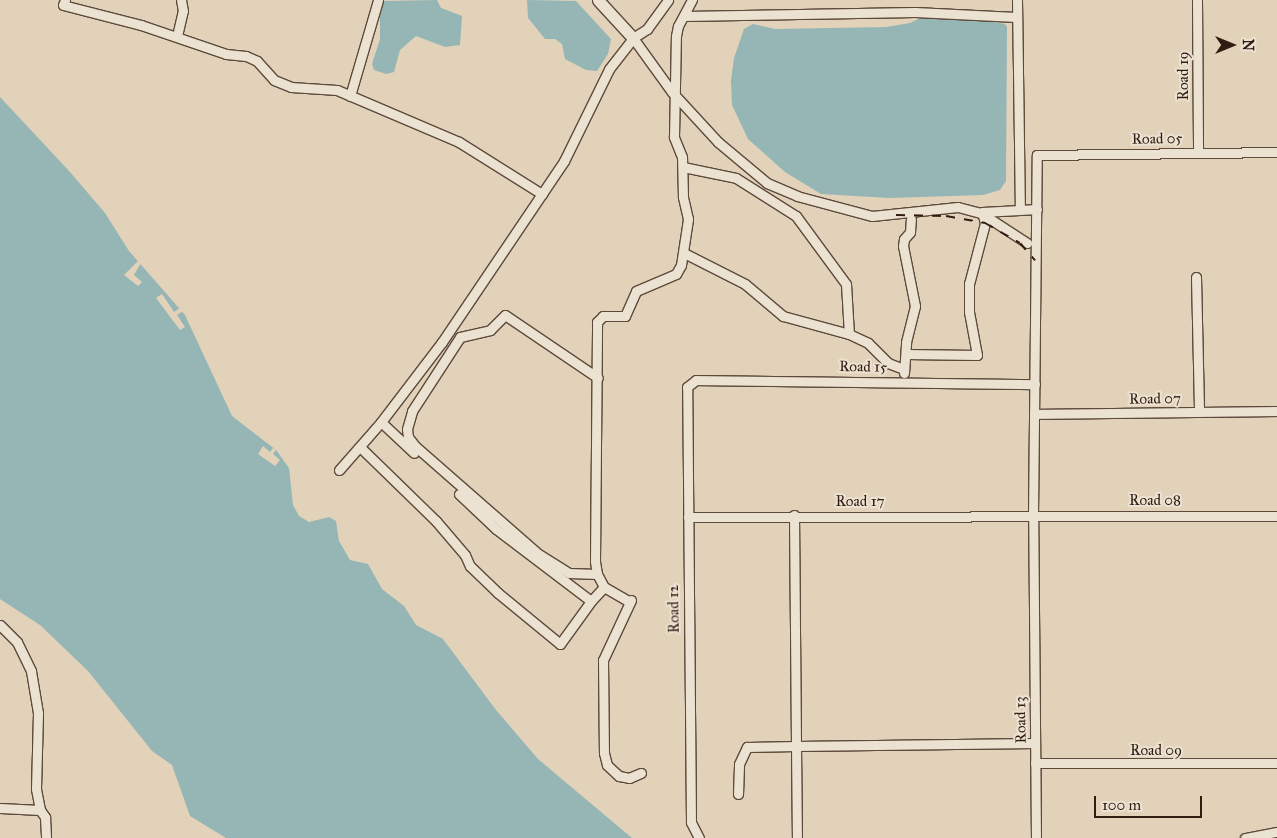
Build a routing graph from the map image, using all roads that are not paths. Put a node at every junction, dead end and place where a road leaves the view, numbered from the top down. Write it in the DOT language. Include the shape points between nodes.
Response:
graph roads {
  1 [pos="65,0"];
  2 [pos="181,0"];
  3 [pos="378,0"];
  4 [pos="598,0"];
  5 [pos="668,0"];
  6 [pos="692,0"];
  7 [pos="1017,0"];
  8 [pos="1197,0"];
  9 [pos="684,16"];
  10 [pos="1016,17"];
  11 [pos="177,36"];
  12 [pos="633,38"];
  13 [pos="674,94"];
  14 [pos="350,96"];
  15 [pos="1198,152"];
  16 [pos="1277,152"];
  17 [pos="1037,155"];
  18 [pos="683,167"];
  19 [pos="542,194"];
  20 [pos="1037,209"];
  21 [pos="1020,210"];
  22 [pos="911,219"];
  23 [pos="1027,243"];
  24 [pos="684,253"];
  25 [pos="1196,277"];
  26 [pos="849,334"];
  27 [pos="906,354"];
  28 [pos="904,369"];
  29 [pos="598,378"];
  30 [pos="690,382"];
  31 [pos="904,382"];
  32 [pos="1035,384"];
  33 [pos="1199,412"];
  34 [pos="1277,412"];
  35 [pos="1034,414"];
  36 [pos="381,422"];
  37 [pos="360,447"];
  38 [pos="339,470"];
  39 [pos="794,515"];
  40 [pos="1033,515"];
  41 [pos="1277,516"];
  42 [pos="688,517"];
  43 [pos="597,574"];
  44 [pos="604,587"];
  45 [pos="591,602"];
  46 [pos="0,625"];
  47 [pos="1035,743"];
  48 [pos="796,746"];
  49 [pos="1035,763"];
  50 [pos="1277,764"];
  51 [pos="641,774"];
  52 [pos="738,794"];
  53 [pos="0,808"];
  54 [pos="40,810"];
  55 [pos="1277,832"];
  56 [pos="698,837"];
  57 [pos="46,838"];
  58 [pos="797,838"];
  59 [pos="1036,838"];
  60 [pos="1245,838"];
  1 -- 11 [label="street" via="63,5"];
  2 -- 11 [label="street" via="183,11"];
  3 -- 14 [label="street"];
  4 -- 12 [label="street"];
  5 -- 12 [label="street" via="647,29"];
  6 -- 9 [label="street"];
  7 -- 10 [label="street"];
  8 -- 15 [label="street, Road 19"];
  9 -- 10 [label="street" via="915,12"];
  9 -- 13 [label="street" via="676,36"];
  10 -- 21 [label="street"];
  11 -- 14 [label="street" via="195,45 257,61 274,80 291,87 328,88"];
  12 -- 13 [label="street"];
  12 -- 19 [label="street" via="597,90 564,161"];
  13 -- 18 [label="street" via="674,137 681,151"];
  13 -- 23 [label="street" via="718,142 756,175 780,189 872,216 958,208 982,213"];
  14 -- 19 [label="street" via="459,142"];
  15 -- 16 [label="street, Road 05"];
  15 -- 17 [label="street, Road 05"];
  17 -- 20 [label="street, Road 13"];
  18 -- 24 [label="street" via="683,196 688,219"];
  18 -- 26 [label="street" via="736,178 796,216 846,284"];
  19 -- 36 [label="street" via="442,342"];
  20 -- 21 [label="street"];
  20 -- 32 [label="street, Road 13"];
  21 -- 27 [label="street" via="982,212 985,223 969,284 969,312 977,355"];
  22 -- 27 [label="street" via="910,232 903,246 915,306"];
  24 -- 26 [label="street" via="745,284 782,316"];
  24 -- 29 [label="street" via="676,274 636,291 625,316 598,318"];
  25 -- 33 [label="street"];
  26 -- 28 [label="street" via="868,343 888,363"];
  27 -- 28 [label="street"];
  28 -- 31 [label="street"];
  29 -- 43 [label="street"];
  29 -- 43 [label="street" via="505,315 490,330 460,337 412,411 407,428 408,437 415,446 536,552 569,573"];
  30 -- 31 [label="street, Road 15"];
  30 -- 42 [label="street, Road 12" via="686,387"];
  31 -- 32 [label="street, Road 15"];
  32 -- 35 [label="street, Road 13"];
  33 -- 34 [label="street, Road 07"];
  33 -- 35 [label="street, Road 07"];
  35 -- 40 [label="street, Road 13"];
  36 -- 37 [label="street"];
  36 -- 45 [label="street" via="496,529"];
  37 -- 38 [label="street"];
  37 -- 45 [label="street" via="436,521 465,555 470,566 560,644"];
  39 -- 40 [label="street, Road 17"];
  39 -- 42 [label="street, Road 17"];
  39 -- 48 [label="street"];
  40 -- 41 [label="street, Road 08"];
  40 -- 47 [label="street, Road 13"];
  42 -- 56 [label="street, Road 12" via="691,822"];
  43 -- 44 [label="street"];
  44 -- 45 [label="street"];
  44 -- 51 [label="street" via="631,601 603,660 604,753 607,765 619,776 629,778"];
  46 -- 54 [label="street" via="17,642 31,671 38,713 36,779"];
  47 -- 48 [label="street"];
  47 -- 49 [label="street, Road 13"];
  48 -- 52 [label="street" via="746,747 739,764"];
  48 -- 58 [label="street"];
  49 -- 50 [label="street, Road 09"];
  49 -- 59 [label="street, Road 13"];
  53 -- 54 [label="street"];
  54 -- 57 [label="street"];
  55 -- 60 [label="street"];
}
